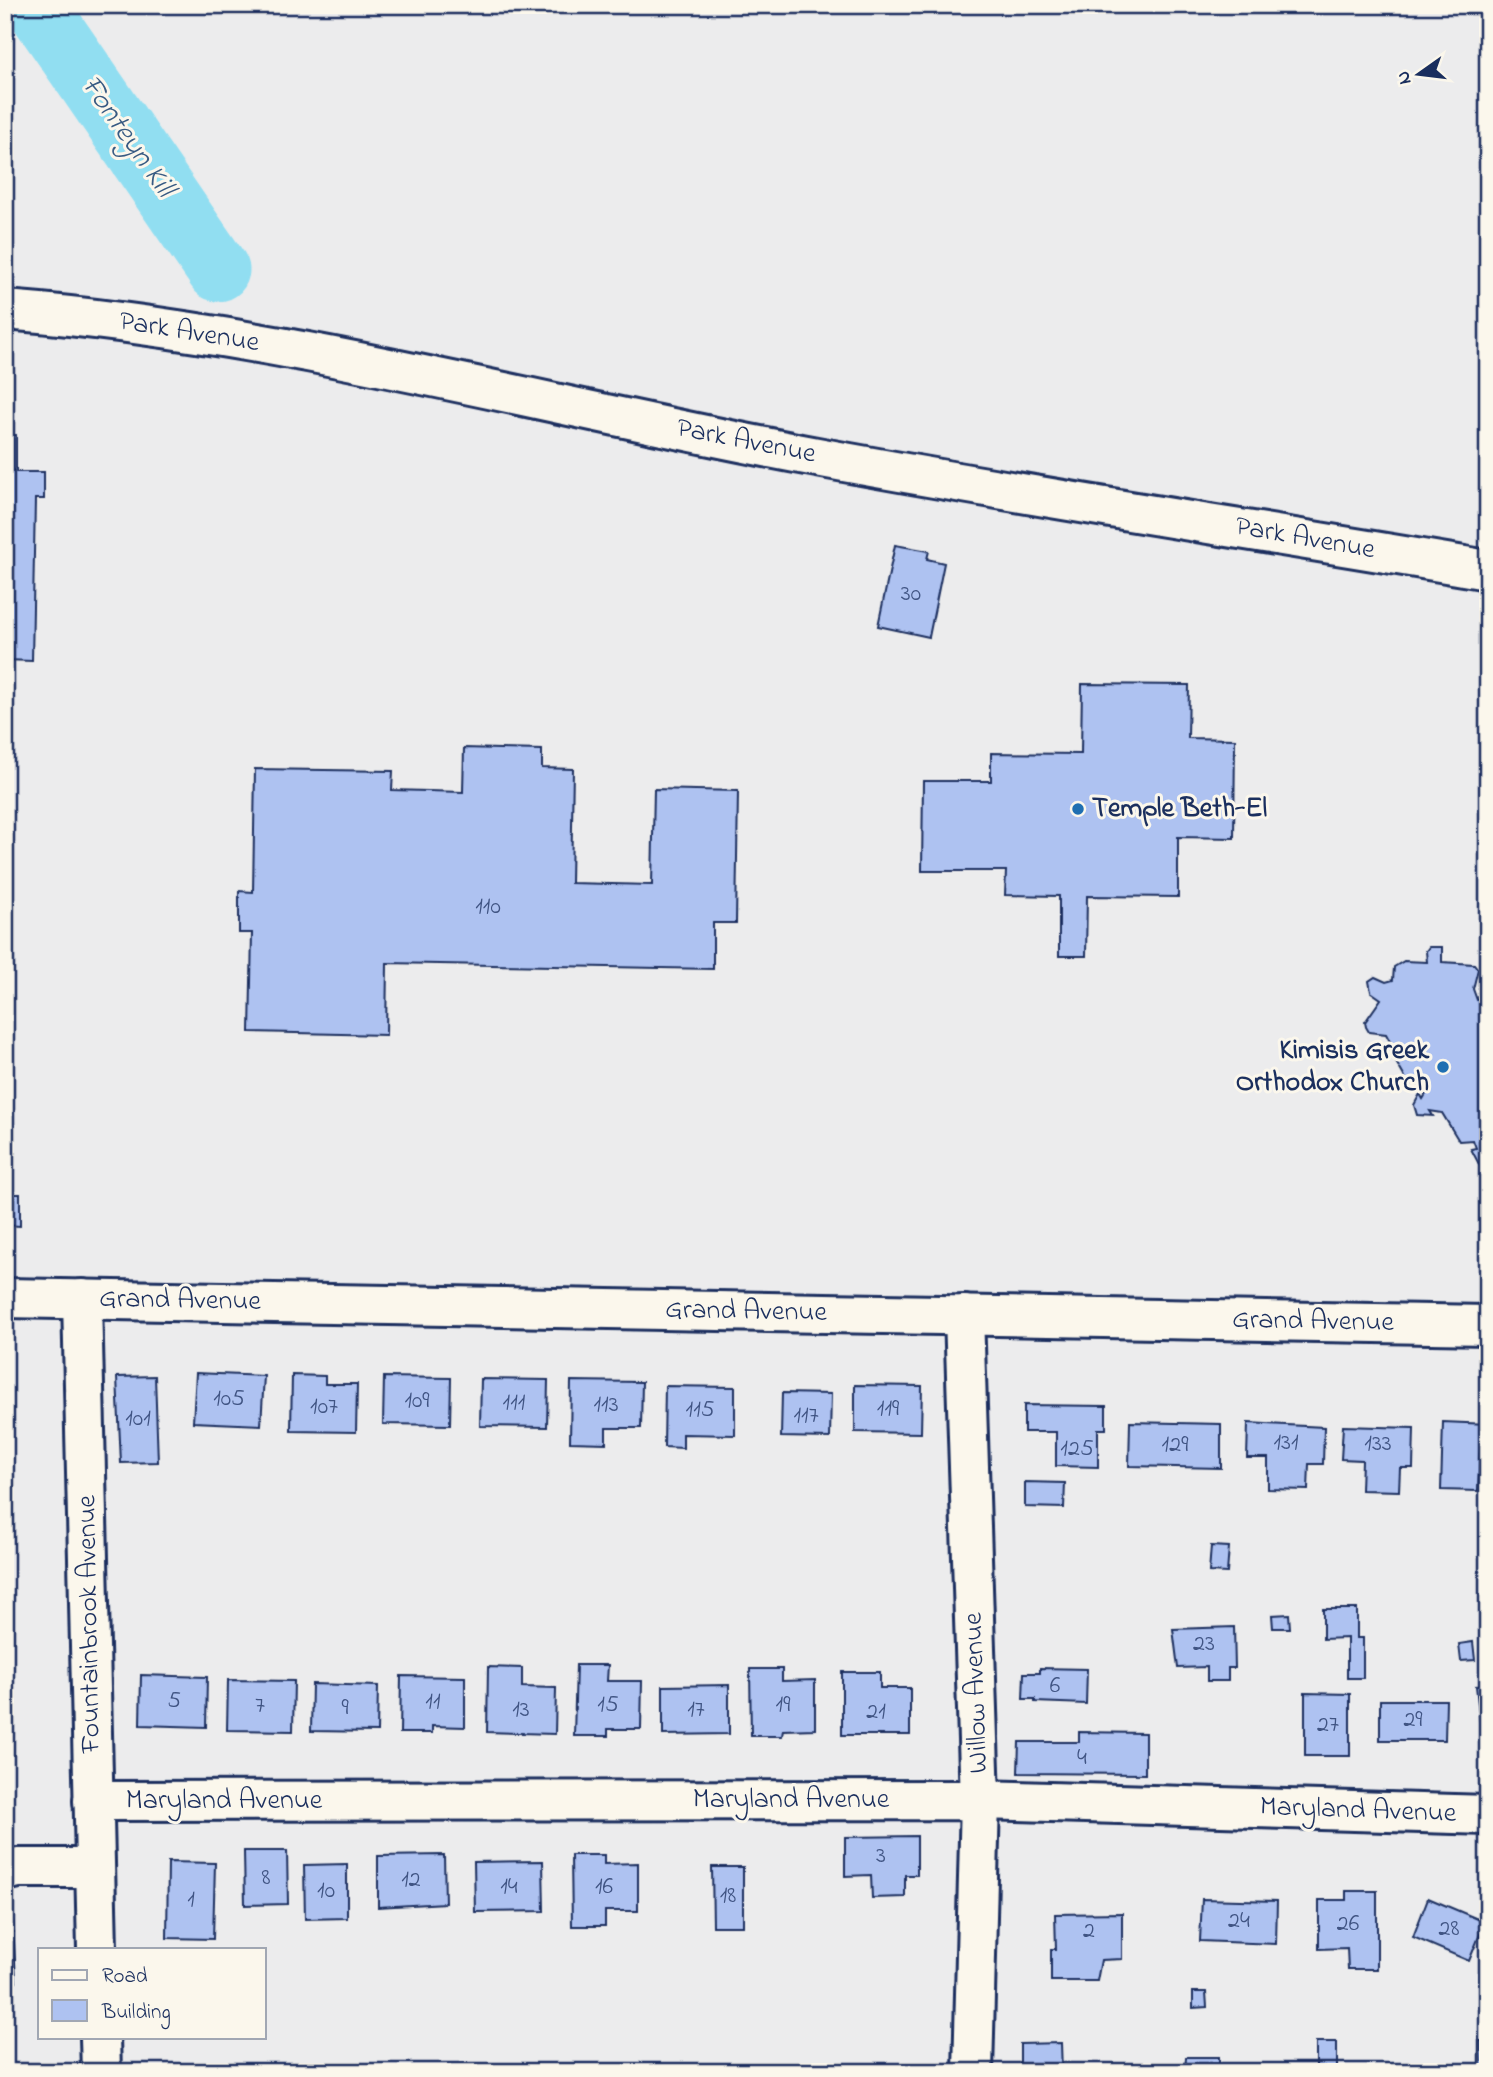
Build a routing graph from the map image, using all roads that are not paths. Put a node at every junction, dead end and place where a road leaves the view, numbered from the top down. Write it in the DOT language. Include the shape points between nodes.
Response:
graph roads {
  1 [pos="5,310"];
  2 [pos="1488,570"];
  3 [pos="5,1298"];
  4 [pos="82,1300"];
  5 [pos="964,1315"];
  6 [pos="1488,1325"];
  7 [pos="981,1800"];
  8 [pos="93,1801"];
  9 [pos="1488,1815"];
  10 [pos="94,1868"];
  11 [pos="5,1871"];
  12 [pos="97,1948"];
  13 [pos="100,2038"];
  14 [pos="101,2072"];
  15 [pos="973,2072"];
  1 -- 2 [label="street, Park Avenue" via="83,316 271,346 802,454"];
  3 -- 4 [label="street, Grand Avenue"];
  4 -- 5 [label="street, Grand Avenue"];
  4 -- 8 [label="street, Fountainbrook Avenue"];
  5 -- 6 [label="street, Grand Avenue"];
  5 -- 7 [label="street, Willow Avenue"];
  7 -- 8 [label="street, Maryland Avenue"];
  7 -- 9 [label="street, Maryland Avenue"];
  7 -- 15 [label="street, Willow Avenue"];
  8 -- 10 [label="street, Fountainbrook Avenue"];
  10 -- 11 [label="street"];
  10 -- 12 [label="street, Fountainbrook Avenue"];
  13 -- 14 [label="street"];
}
